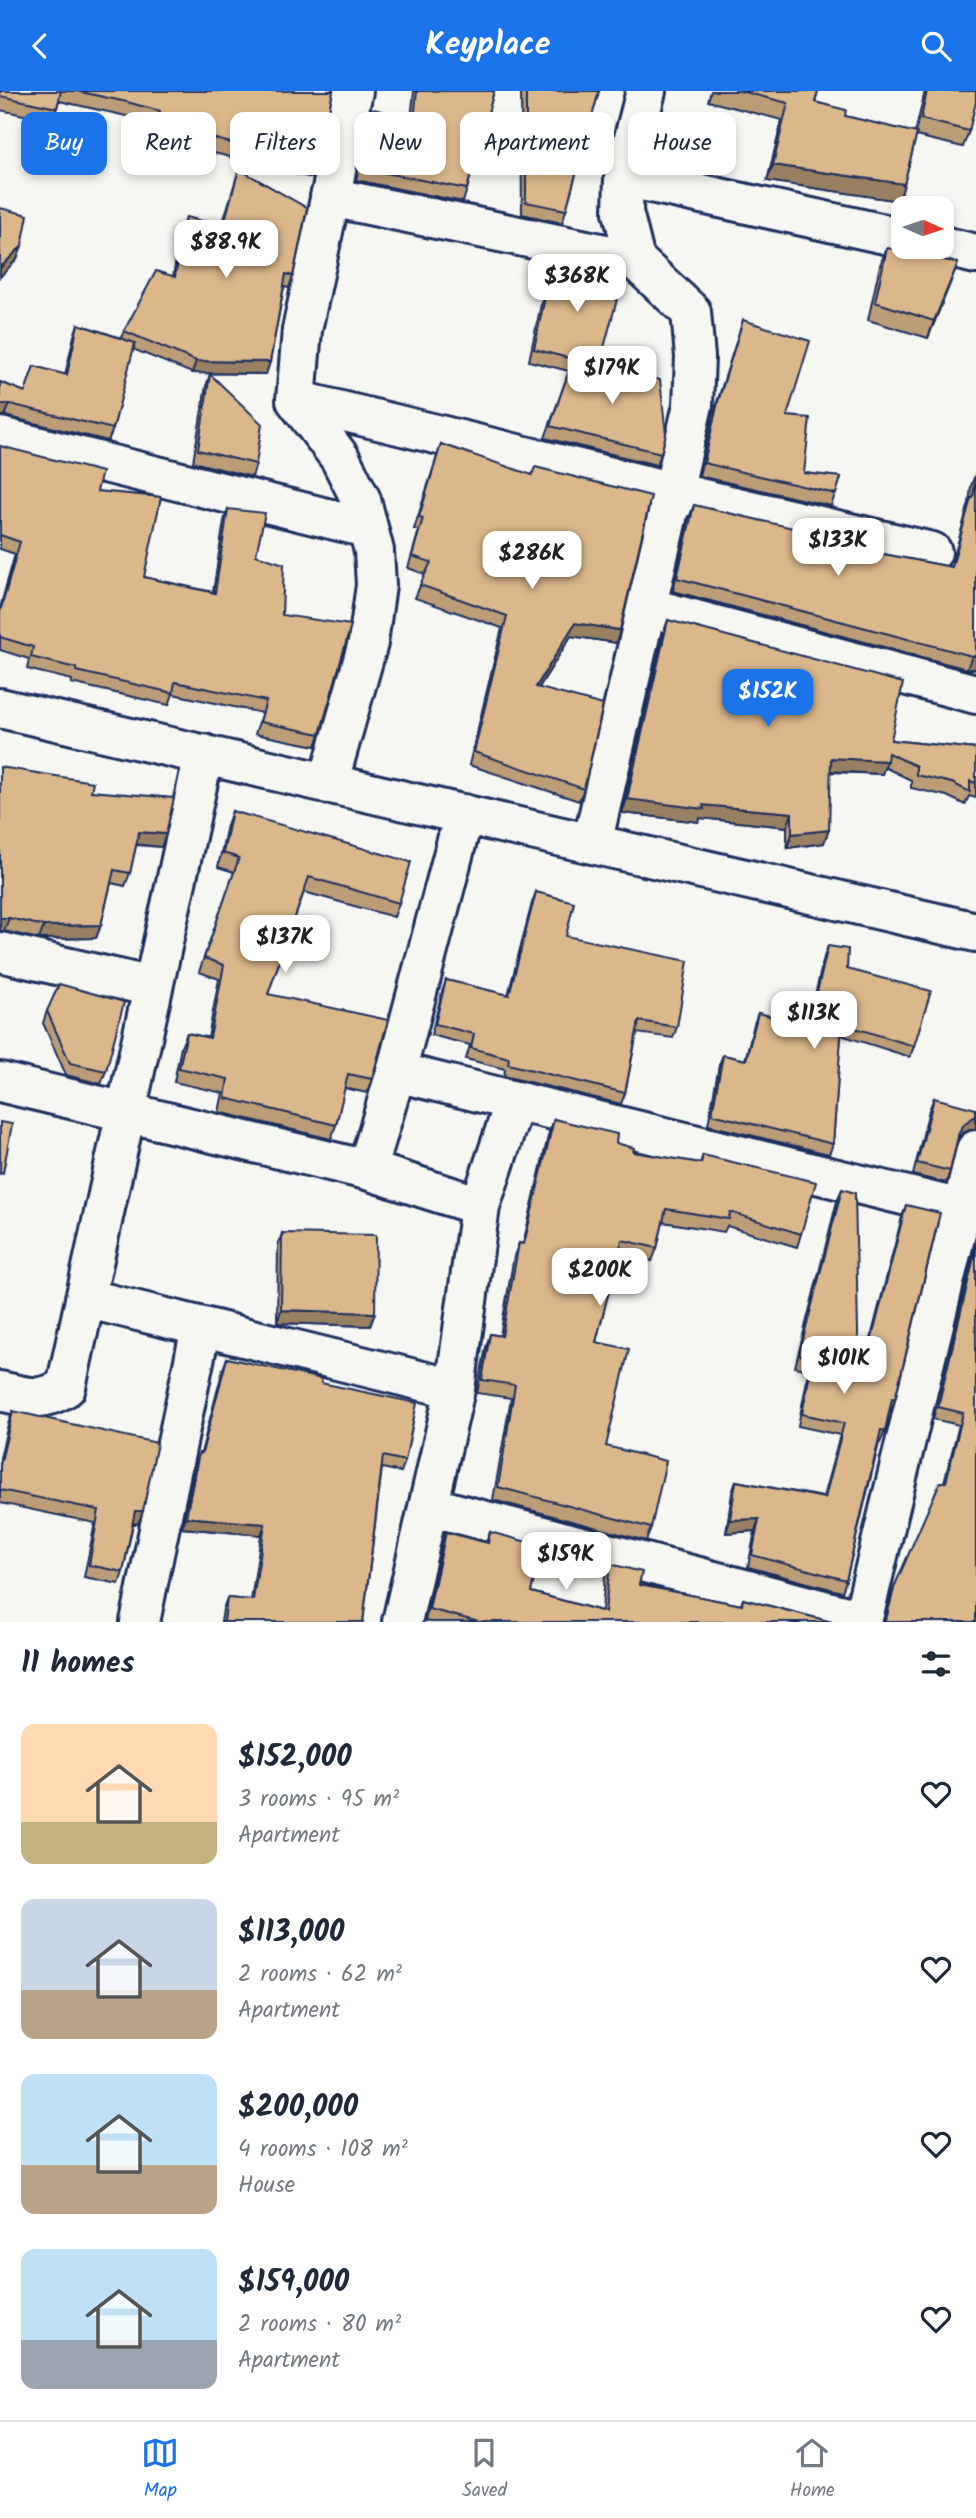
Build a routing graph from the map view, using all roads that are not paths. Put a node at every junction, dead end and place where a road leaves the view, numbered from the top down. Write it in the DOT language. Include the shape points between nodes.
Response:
graph roads {
  1 [pos="353,91"];
  2 [pos="646,91"];
  3 [pos="624,177"];
  4 [pos="330,197"];
  5 [pos="891,235"];
  6 [pos="954,249"];
  7 [pos="976,254"];
  8 [pos="635,260"];
  9 [pos="296,400"];
  10 [pos="0,437"];
  11 [pos="673,492"];
  12 [pos="367,528"];
  13 [pos="932,552"];
  14 [pos="647,607"];
  15 [pos="976,694"];
  16 [pos="0,708"];
  17 [pos="204,754"];
  18 [pos="328,784"];
  19 [pos="464,814"];
  20 [pos="592,844"];
  21 [pos="976,932"];
  22 [pos="0,952"];
  23 [pos="153,987"];
  24 [pos="396,1072"];
  25 [pos="0,1081"];
  26 [pos="515,1101"];
  27 [pos="126,1111"];
  28 [pos="976,1150"];
  29 [pos="367,1170"];
  30 [pos="480,1206"];
  31 [pos="961,1209"];
  32 [pos="85,1298"];
  33 [pos="201,1327"];
  34 [pos="455,1388"];
  35 [pos="0,1391"];
  36 [pos="429,1506"];
  37 [pos="862,1621"];
  38 [pos="141,1622"];
  39 [pos="402,1622"];
  1 -- 4 [label="street"];
  2 -- 3 [label="street"];
  3 -- 5 [label="street"];
  3 -- 8 [label="street" via="623,212"];
  4 -- 8 [label="street"];
  4 -- 9 [label="street" via="302,330"];
  6 -- 7 [label="street"];
  8 -- 11 [label="street" via="691,312 693,405"];
  9 -- 11 [label="street"];
  9 -- 12 [label="street" via="341,458 361,500"];
  10 -- 12 [label="street"];
  11 -- 13 [label="street"];
  11 -- 14 [label="street"];
  12 -- 18 [label="street" via="376,585 368,643"];
  14 -- 15 [label="street"];
  14 -- 20 [label="street"];
  16 -- 17 [label="street"];
  17 -- 18 [label="street"];
  17 -- 23 [label="street"];
  18 -- 19 [label="street"];
  19 -- 20 [label="street"];
  19 -- 24 [label="street"];
  20 -- 21 [label="street"];
  22 -- 23 [label="street"];
  23 -- 27 [label="street"];
  24 -- 26 [label="street"];
  24 -- 29 [label="street"];
  25 -- 27 [label="street"];
  26 -- 30 [label="street"];
  26 -- 31 [label="street"];
  27 -- 29 [label="street"];
  27 -- 32 [label="street"];
  28 -- 31 [label="street"];
  29 -- 30 [label="street"];
  30 -- 34 [label="street"];
  31 -- 37 [label="street"];
  32 -- 33 [label="street"];
  32 -- 35 [label="street" via="66,1387 49,1397"];
  33 -- 34 [label="street"];
  33 -- 38 [label="street"];
  34 -- 36 [label="street"];
  36 -- 37 [label="street"];
  36 -- 39 [label="street"];
}
